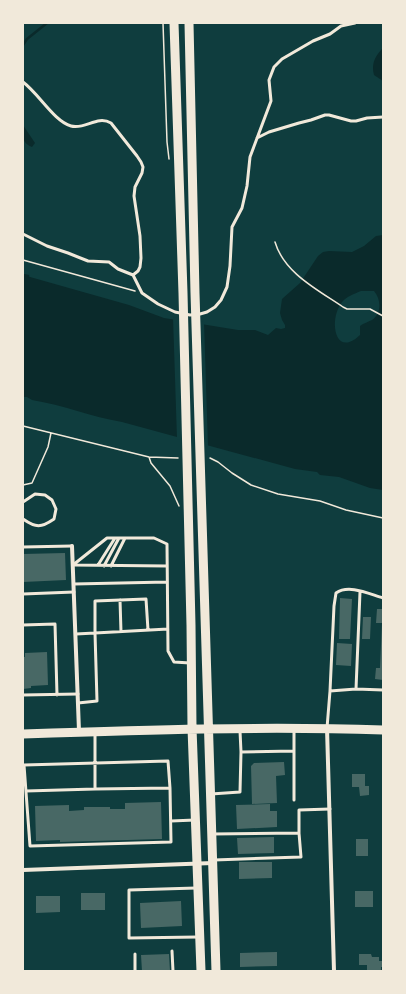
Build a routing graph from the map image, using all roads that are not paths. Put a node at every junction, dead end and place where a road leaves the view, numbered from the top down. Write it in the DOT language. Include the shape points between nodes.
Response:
graph roads {
  1 [pos="174,23"];
  2 [pos="189,23"];
  3 [pos="355,23"];
  4 [pos="23,82"];
  5 [pos="383,117"];
  6 [pos="257,138"];
  7 [pos="23,234"];
  8 [pos="133,275"];
  9 [pos="23,502"];
  10 [pos="23,519"];
  11 [pos="115,538"];
  12 [pos="120,538"];
  13 [pos="125,538"];
  14 [pos="72,546"];
  15 [pos="23,547"];
  16 [pos="73,565"];
  17 [pos="98,565"];
  18 [pos="104,566"];
  19 [pos="111,566"];
  20 [pos="167,566"];
  21 [pos="168,582"];
  22 [pos="74,584"];
  23 [pos="74,592"];
  24 [pos="360,592"];
  25 [pos="23,594"];
  26 [pos="383,598"];
  27 [pos="120,600"];
  28 [pos="23,625"];
  29 [pos="168,629"];
  30 [pos="148,630"];
  31 [pos="121,632"];
  32 [pos="95,633"];
  33 [pos="76,634"];
  34 [pos="192,663"];
  35 [pos="356,689"];
  36 [pos="383,690"];
  37 [pos="330,691"];
  38 [pos="78,694"];
  39 [pos="57,695"];
  40 [pos="23,696"];
  41 [pos="78,703"];
  42 [pos="192,728"];
  43 [pos="209,728"];
  44 [pos="240,728"];
  45 [pos="294,728"];
  46 [pos="327,728"];
  47 [pos="383,730"];
  48 [pos="79,732"];
  49 [pos="95,732"];
  50 [pos="23,734"];
  51 [pos="294,751"];
  52 [pos="241,752"];
  53 [pos="95,764"];
  54 [pos="170,788"];
  55 [pos="95,789"];
  56 [pos="26,791"];
  57 [pos="211,794"];
  58 [pos="294,800"];
  59 [pos="330,809"];
  60 [pos="196,820"];
  61 [pos="171,822"];
  62 [pos="299,833"];
  63 [pos="212,834"];
  64 [pos="213,862"];
  65 [pos="197,863"];
  66 [pos="23,870"];
  67 [pos="198,888"];
  68 [pos="200,937"];
  69 [pos="172,951"];
  70 [pos="135,954"];
  71 [pos="135,971"];
  72 [pos="173,971"];
  73 [pos="201,971"];
  74 [pos="216,971"];
  75 [pos="334,971"];
  1 -- 34 [label="main road"];
  2 -- 43 [label="main road"];
  3 -- 6 [label="lane" via="341,26 277,62 269,80 271,102"];
  4 -- 8 [label="lane" via="59,120 66,124 77,127 95,121 111,123 141,162 142,173 135,187 134,196 141,258 140,267"];
  5 -- 6 [label="lane" via="351,121 324,115"];
  6 -- 8 [label="lane" via="250,157 242,208 231,230 227,287 215,308 200,314 176,312 142,293"];
  7 -- 8 [label="lane" via="88,261 109,262"];
  9 -- 10 [label="lane" via="35,494 45,495 52,500 56,509 54,519 44,526 33,525"];
  11 -- 12 [label="lane"];
  11 -- 16 [label="lane" via="107,538"];
  11 -- 17 [label="lane"];
  12 -- 13 [label="lane"];
  12 -- 18 [label="lane"];
  13 -- 19 [label="lane"];
  13 -- 20 [label="lane" via="154,538 167,544"];
  14 -- 15 [label="lane"];
  14 -- 16 [label="street"];
  16 -- 17 [label="lane"];
  16 -- 22 [label="street"];
  17 -- 18 [label="lane"];
  18 -- 19 [label="lane"];
  19 -- 20 [label="lane"];
  20 -- 21 [label="lane"];
  21 -- 22 [label="lane"];
  21 -- 29 [label="lane"];
  22 -- 23 [label="street"];
  23 -- 25 [label="lane"];
  23 -- 33 [label="street"];
  24 -- 26 [label="lane"];
  24 -- 35 [label="lane"];
  24 -- 37 [label="lane" via="345,589 335,596"];
  27 -- 30 [label="lane" via="146,599"];
  27 -- 31 [label="lane"];
  27 -- 32 [label="lane" via="95,601"];
  28 -- 39 [label="lane" via="55,624"];
  29 -- 30 [label="lane"];
  29 -- 34 [label="lane" via="168,651 174,662"];
  30 -- 31 [label="lane"];
  31 -- 32 [label="lane"];
  32 -- 33 [label="lane"];
  32 -- 41 [label="lane" via="97,701"];
  33 -- 38 [label="street"];
  34 -- 42 [label="main road"];
  35 -- 36 [label="lane"];
  35 -- 37 [label="lane"];
  37 -- 46 [label="lane"];
  38 -- 39 [label="lane"];
  38 -- 41 [label="street"];
  39 -- 40 [label="lane"];
  41 -- 48 [label="street"];
  42 -- 43 [label="main road"];
  42 -- 49 [label="main road"];
  42 -- 60 [label="main road"];
  43 -- 44 [label="main road"];
  43 -- 57 [label="main road"];
  44 -- 45 [label="main road"];
  44 -- 52 [label="lane"];
  45 -- 46 [label="main road"];
  45 -- 51 [label="lane"];
  46 -- 47 [label="main road"];
  46 -- 59 [label="street"];
  48 -- 49 [label="main road"];
  48 -- 50 [label="main road"];
  49 -- 53 [label="lane"];
  51 -- 52 [label="lane"];
  51 -- 58 [label="lane"];
  52 -- 57 [label="lane" via="240,792"];
  53 -- 54 [label="lane" via="168,761"];
  53 -- 55 [label="lane"];
  53 -- 56 [label="lane" via="24,765"];
  54 -- 55 [label="lane"];
  54 -- 61 [label="lane"];
  55 -- 56 [label="lane"];
  56 -- 61 [label="lane" via="30,846 171,842"];
  57 -- 63 [label="main road"];
  59 -- 62 [label="lane" via="299,810"];
  59 -- 75 [label="street"];
  60 -- 61 [label="lane"];
  60 -- 65 [label="main road"];
  62 -- 63 [label="lane"];
  62 -- 64 [label="lane" via="301,857"];
  63 -- 64 [label="main road"];
  64 -- 65 [label="street"];
  64 -- 74 [label="main road"];
  65 -- 66 [label="street"];
  65 -- 67 [label="main road"];
  67 -- 68 [label="main road"];
  67 -- 68 [label="lane" via="129,890 129,938"];
  68 -- 73 [label="main road"];
  69 -- 72 [label="lane"];
  70 -- 71 [label="lane"];
}
